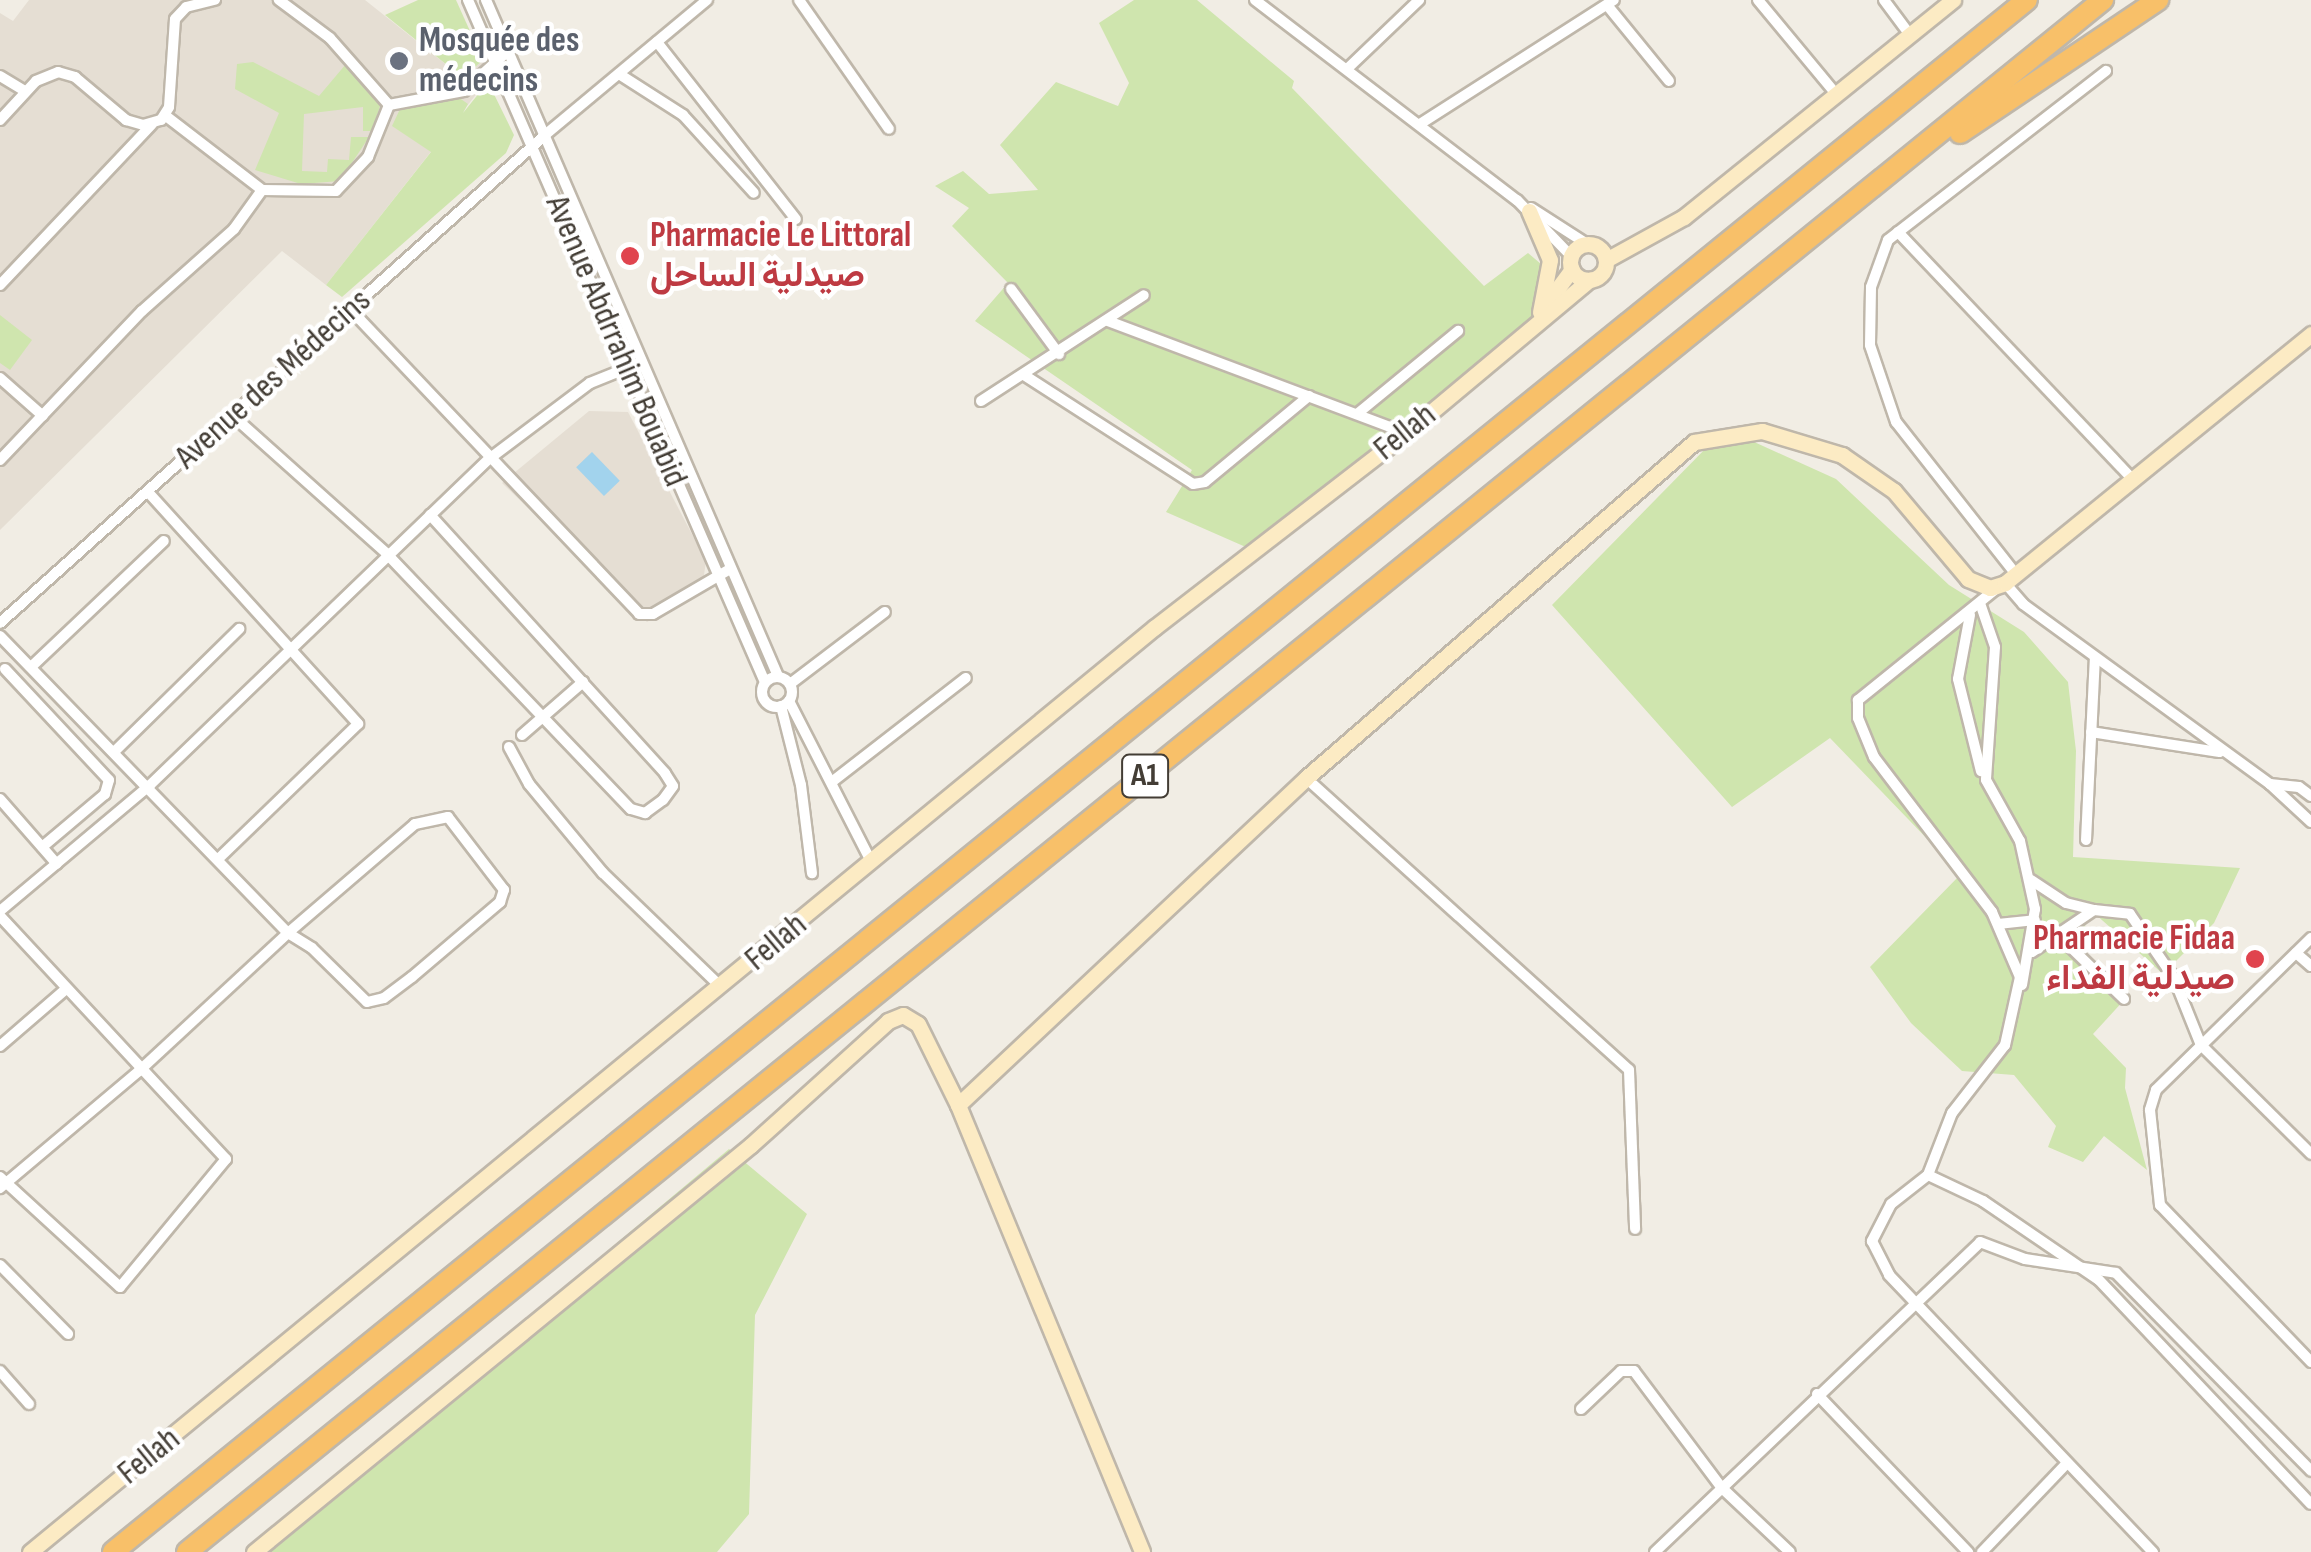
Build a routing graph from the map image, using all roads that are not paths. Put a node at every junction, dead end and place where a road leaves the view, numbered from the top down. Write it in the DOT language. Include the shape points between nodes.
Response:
graph roads {
  1 [pos="176,0"];
  2 [pos="215,0"];
  3 [pos="279,0"];
  4 [pos="468,0"];
  5 [pos="486,0"];
  6 [pos="707,0"];
  7 [pos="799,0"];
  8 [pos="1255,0"];
  9 [pos="1419,0"];
  10 [pos="1758,0"];
  11 [pos="1884,0"];
  12 [pos="1953,0"];
  13 [pos="2028,0"];
  14 [pos="2103,0"];
  15 [pos="2158,0"];
  16 [pos="1610,3"];
  17 [pos="182,11"];
  18 [pos="1910,35"];
  19 [pos="657,42"];
  20 [pos="508,51"];
  21 [pos="495,65"];
  22 [pos="1346,68"];
  23 [pos="2106,71"];
  24 [pos="619,74"];
  25 [pos="0,76"];
  26 [pos="1669,82"];
  27 [pos="24,91"];
  28 [pos="1836,94"];
  29 [pos="389,105"];
  30 [pos="166,116"];
  31 [pos="0,120"];
  32 [pos="152,124"];
  33 [pos="1420,124"];
  34 [pos="889,129"];
  35 [pos="545,135"];
  36 [pos="534,148"];
  37 [pos="262,190"];
  38 [pos="754,193"];
  39 [pos="1523,206"];
  40 [pos="796,219"];
  41 [pos="1898,232"];
  42 [pos="1815,235"];
  43 [pos="1587,244"];
  44 [pos="1606,260"];
  45 [pos="1572,262"];
  46 [pos="1590,280"];
  47 [pos="0,285"];
  48 [pos="1011,289"];
  49 [pos="1144,294"];
  50 [pos="350,310"];
  51 [pos="1540,312"];
  52 [pos="1108,321"];
  53 [pos="1458,331"];
  54 [pos="1523,334"];
  55 [pos="2311,334"];
  56 [pos="1059,354"];
  57 [pos="642,362"];
  58 [pos="628,365"];
  59 [pos="1024,375"];
  60 [pos="0,378"];
  61 [pos="1309,396"];
  62 [pos="981,401"];
  63 [pos="1358,414"];
  64 [pos="43,416"];
  65 [pos="232,416"];
  66 [pos="1406,433"];
  67 [pos="680,442"];
  68 [pos="664,450"];
  69 [pos="489,459"];
  70 [pos="0,460"];
  71 [pos="2133,480"];
  72 [pos="148,492"];
  73 [pos="430,514"];
  74 [pos="164,541"];
  75 [pos="386,553"];
  76 [pos="730,569"];
  77 [pos="716,577"];
  78 [pos="2006,581"];
  79 [pos="1981,606"];
  80 [pos="884,612"];
  81 [pos="1970,615"];
  82 [pos="0,624"];
  83 [pos="240,629"];
  84 [pos="0,636"];
  85 [pos="290,650"];
  86 [pos="2095,658"];
  87 [pos="31,667"];
  88 [pos="5,669"];
  89 [pos="778,676"];
  90 [pos="966,678"];
  91 [pos="583,682"];
  92 [pos="765,682"];
  93 [pos="790,684"];
  94 [pos="785,704"];
  95 [pos="544,715"];
  96 [pos="2091,732"];
  97 [pos="522,735"];
  98 [pos="509,747"];
  99 [pos="116,750"];
  100 [pos="2223,753"];
  101 [pos="1306,778"];
  102 [pos="1986,780"];
  103 [pos="832,781"];
  104 [pos="2270,784"];
  105 [pos="150,785"];
  106 [pos="2311,796"];
  107 [pos="0,799"];
  108 [pos="2311,822"];
  109 [pos="2086,840"];
  110 [pos="42,847"];
  111 [pos="218,858"];
  112 [pos="872,861"];
  113 [pos="57,864"];
  114 [pos="812,873"];
  115 [pos="2030,879"];
  116 [pos="2094,910"];
  117 [pos="0,914"];
  118 [pos="2035,920"];
  119 [pos="1998,924"];
  120 [pos="288,934"];
  121 [pos="2058,935"];
  122 [pos="2311,938"];
  123 [pos="2032,952"];
  124 [pos="2296,953"];
  125 [pos="2311,966"];
  126 [pos="722,988"];
  127 [pos="66,990"];
  128 [pos="2020,992"];
  129 [pos="2124,998"];
  130 [pos="2202,1045"];
  131 [pos="0,1046"];
  132 [pos="139,1071"];
  133 [pos="958,1105"];
  134 [pos="2311,1154"];
  135 [pos="1928,1175"];
  136 [pos="2,1182"];
  137 [pos="1635,1228"];
  138 [pos="2080,1264"];
  139 [pos="0,1266"];
  140 [pos="1914,1302"];
  141 [pos="68,1334"];
  142 [pos="2311,1362"];
  143 [pos="0,1371"];
  144 [pos="1817,1394"];
  145 [pos="29,1404"];
  146 [pos="1581,1409"];
  147 [pos="2067,1463"];
  148 [pos="2311,1470"];
  149 [pos="1722,1488"];
  150 [pos="2311,1504"];
  151 [pos="30,1552"];
  152 [pos="113,1552"];
  153 [pos="188,1552"];
  154 [pos="254,1552"];
  155 [pos="1142,1552"];
  156 [pos="1655,1552"];
  157 [pos="1790,1552"];
  158 [pos="1968,1552"];
  159 [pos="1982,1552"];
  160 [pos="2153,1552"];
  1 -- 17 [label="street"];
  2 -- 17 [label="street"];
  3 -- 29 [label="street" via="330,38"];
  4 -- 21 [label="street, Avenue Abdrrahim Bouabid"];
  5 -- 20 [label="street, Avenue Abdrrahim Bouabid"];
  6 -- 19 [label="street, Avenue des Médecins"];
  7 -- 34 [label="street"];
  8 -- 22 [label="street"];
  9 -- 22 [label="street"];
  10 -- 28 [label="street"];
  11 -- 18 [label="street"];
  12 -- 18 [label="street"];
  13 -- 152 [label="highway, A1"];
  14 -- 42 [label="highway, A1"];
  15 -- 42 [label="highway"];
  16 -- 26 [label="street"];
  16 -- 33 [label="street"];
  17 -- 30 [label="street" via="174,28"];
  18 -- 28 [label="street"];
  19 -- 24 [label="street, Avenue des Médecins"];
  19 -- 40 [label="street"];
  20 -- 21 [label="street"];
  20 -- 35 [label="street, Avenue Abdrrahim Bouabid"];
  21 -- 29 [label="street" via="464,91"];
  21 -- 36 [label="street, Avenue Abdrrahim Bouabid"];
  22 -- 33 [label="street"];
  23 -- 41 [label="street"];
  24 -- 35 [label="street, Avenue des Médecins"];
  24 -- 38 [label="street" via="683,114"];
  25 -- 27 [label="street"];
  27 -- 31 [label="street"];
  27 -- 32 [label="street" via="43,76 67,73 126,120"];
  28 -- 44 [label="street" via="1684,217"];
  29 -- 37 [label="street" via="368,157 342,189"];
  30 -- 32 [label="street"];
  30 -- 37 [label="street"];
  32 -- 47 [label="street"];
  33 -- 39 [label="street"];
  35 -- 36 [label="street, Avenue des Médecins"];
  35 -- 57 [label="street, Avenue Abdrrahim Bouabid"];
  36 -- 50 [label="street, Avenue des Médecins"];
  36 -- 58 [label="street, Avenue Abdrrahim Bouabid"];
  37 -- 64 [label="street" via="234,229 129,324"];
  39 -- 43 [label="street"];
  39 -- 45 [label="street"];
  39 -- 51 [label="street" via="1550,260"];
  41 -- 71 [label="street"];
  41 -- 78 [label="street" via="1882,251 1868,303 1879,380 1904,434"];
  42 -- 153 [label="highway, A1"];
  43 -- 44 [label="street" via="1600,248"];
  43 -- 45 [label="street, Fellah"];
  44 -- 46 [label="street, Fellah" via="1602,274"];
  45 -- 46 [label="street"];
  45 -- 51 [label="street, Fellah"];
  46 -- 54 [label="street, Fellah"];
  48 -- 56 [label="street"];
  49 -- 52 [label="street"];
  50 -- 65 [label="street, Avenue des Médecins"];
  50 -- 69 [label="street"];
  51 -- 54 [label="street, Fellah"];
  52 -- 56 [label="street"];
  52 -- 61 [label="street"];
  53 -- 63 [label="street"];
  54 -- 66 [label="street, Fellah"];
  55 -- 71 [label="street"];
  56 -- 59 [label="street"];
  57 -- 58 [label="street"];
  57 -- 67 [label="street, Avenue Abdrrahim Bouabid"];
  58 -- 68 [label="street, Avenue Abdrrahim Bouabid"];
  58 -- 69 [label="street" via="590,383"];
  59 -- 61 [label="street" via="1193,484 1205,482"];
  59 -- 62 [label="street"];
  60 -- 64 [label="street"];
  61 -- 63 [label="street"];
  63 -- 66 [label="street"];
  64 -- 70 [label="street"];
  65 -- 72 [label="street, Avenue des Médecins"];
  65 -- 75 [label="street"];
  66 -- 112 [label="street, Fellah"];
  67 -- 68 [label="street"];
  67 -- 76 [label="street, Avenue Abdrrahim Bouabid"];
  68 -- 77 [label="street, Avenue Abdrrahim Bouabid"];
  69 -- 73 [label="street"];
  69 -- 77 [label="street" via="640,614 652,614"];
  71 -- 78 [label="street"];
  72 -- 82 [label="street, Avenue des Médecins"];
  72 -- 85 [label="street"];
  73 -- 75 [label="street"];
  73 -- 91 [label="street"];
  74 -- 87 [label="street"];
  75 -- 85 [label="street"];
  75 -- 95 [label="street"];
  76 -- 77 [label="street"];
  76 -- 89 [label="street, Avenue Abdrrahim Bouabid"];
  77 -- 92 [label="street, Avenue Abdrrahim Bouabid"];
  78 -- 79 [label="street"];
  78 -- 86 [label="street"];
  78 -- 101 [label="street" via="1968,579 1894,492 1842,454 1762,430 1706,437 1674,456"];
  79 -- 81 [label="street"];
  79 -- 102 [label="street" via="1995,646"];
  80 -- 93 [label="street"];
  81 -- 102 [label="street" via="1958,678 1963,717"];
  81 -- 119 [label="street" via="1858,700 1858,718 1874,756"];
  83 -- 99 [label="street"];
  84 -- 87 [label="street"];
  85 -- 105 [label="street"];
  85 -- 111 [label="street" via="358,728"];
  86 -- 96 [label="street"];
  86 -- 100 [label="street"];
  87 -- 99 [label="street"];
  88 -- 110 [label="street" via="109,780 105,794"];
  89 -- 92 [label="street"];
  89 -- 93 [label="street"];
  90 -- 103 [label="street"];
  91 -- 95 [label="street"];
  91 -- 95 [label="street" via="669,778 673,789 664,800 635,812"];
  92 -- 94 [label="street, Avenue Abdrrahim Bouabid" via="764,700"];
  93 -- 94 [label="street"];
  94 -- 103 [label="street"];
  94 -- 114 [label="street"];
  95 -- 97 [label="street"];
  96 -- 100 [label="street"];
  96 -- 109 [label="street"];
  98 -- 126 [label="street" via="529,784 603,873"];
  99 -- 105 [label="street"];
  100 -- 104 [label="street"];
  101 -- 133 [label="street"];
  101 -- 137 [label="street" via="1629,1070"];
  102 -- 115 [label="street" via="2020,841"];
  103 -- 112 [label="street"];
  104 -- 106 [label="street"];
  104 -- 108 [label="street"];
  105 -- 111 [label="street"];
  105 -- 113 [label="street"];
  107 -- 110 [label="street"];
  110 -- 113 [label="street"];
  111 -- 120 [label="street"];
  112 -- 126 [label="street, Fellah"];
  113 -- 117 [label="street"];
  115 -- 116 [label="street" via="2066,903"];
  115 -- 118 [label="street"];
  116 -- 121 [label="street"];
  116 -- 130 [label="street" via="2139,921 2174,978"];
  117 -- 127 [label="street"];
  118 -- 119 [label="street"];
  118 -- 123 [label="street"];
  119 -- 128 [label="street" via="2016,960"];
  120 -- 120 [label="street" via="374,1002 500,902 504,884 458,825 448,817 427,818"];
  120 -- 132 [label="street"];
  121 -- 123 [label="street"];
  121 -- 129 [label="street"];
  122 -- 124 [label="street"];
  123 -- 128 [label="street"];
  124 -- 125 [label="street"];
  124 -- 130 [label="street"];
  126 -- 151 [label="street, Fellah"];
  127 -- 131 [label="street"];
  127 -- 132 [label="street"];
  128 -- 135 [label="street" via="2004,1045 1952,1113"];
  130 -- 134 [label="street"];
  130 -- 142 [label="street" via="2152,1096 2157,1199"];
  132 -- 136 [label="street"];
  132 -- 136 [label="street" via="226,1159 125,1284 110,1282"];
  133 -- 154 [label="street" via="918,1024 908,1016 892,1018 751,1145"];
  133 -- 155 [label="street"];
  135 -- 138 [label="street" via="1983,1201"];
  135 -- 140 [label="street" via="1891,1204 1872,1242"];
  138 -- 140 [label="street" via="2026,1259 1980,1242"];
  138 -- 148 [label="street" via="2123,1278"];
  138 -- 150 [label="street"];
  139 -- 141 [label="street"];
  140 -- 144 [label="street"];
  140 -- 147 [label="street"];
  143 -- 145 [label="street"];
  144 -- 149 [label="street"];
  144 -- 158 [label="street"];
  146 -- 149 [label="street" via="1621,1371 1634,1371"];
  147 -- 159 [label="street"];
  147 -- 160 [label="street"];
  149 -- 156 [label="street"];
  149 -- 157 [label="street"];
}
